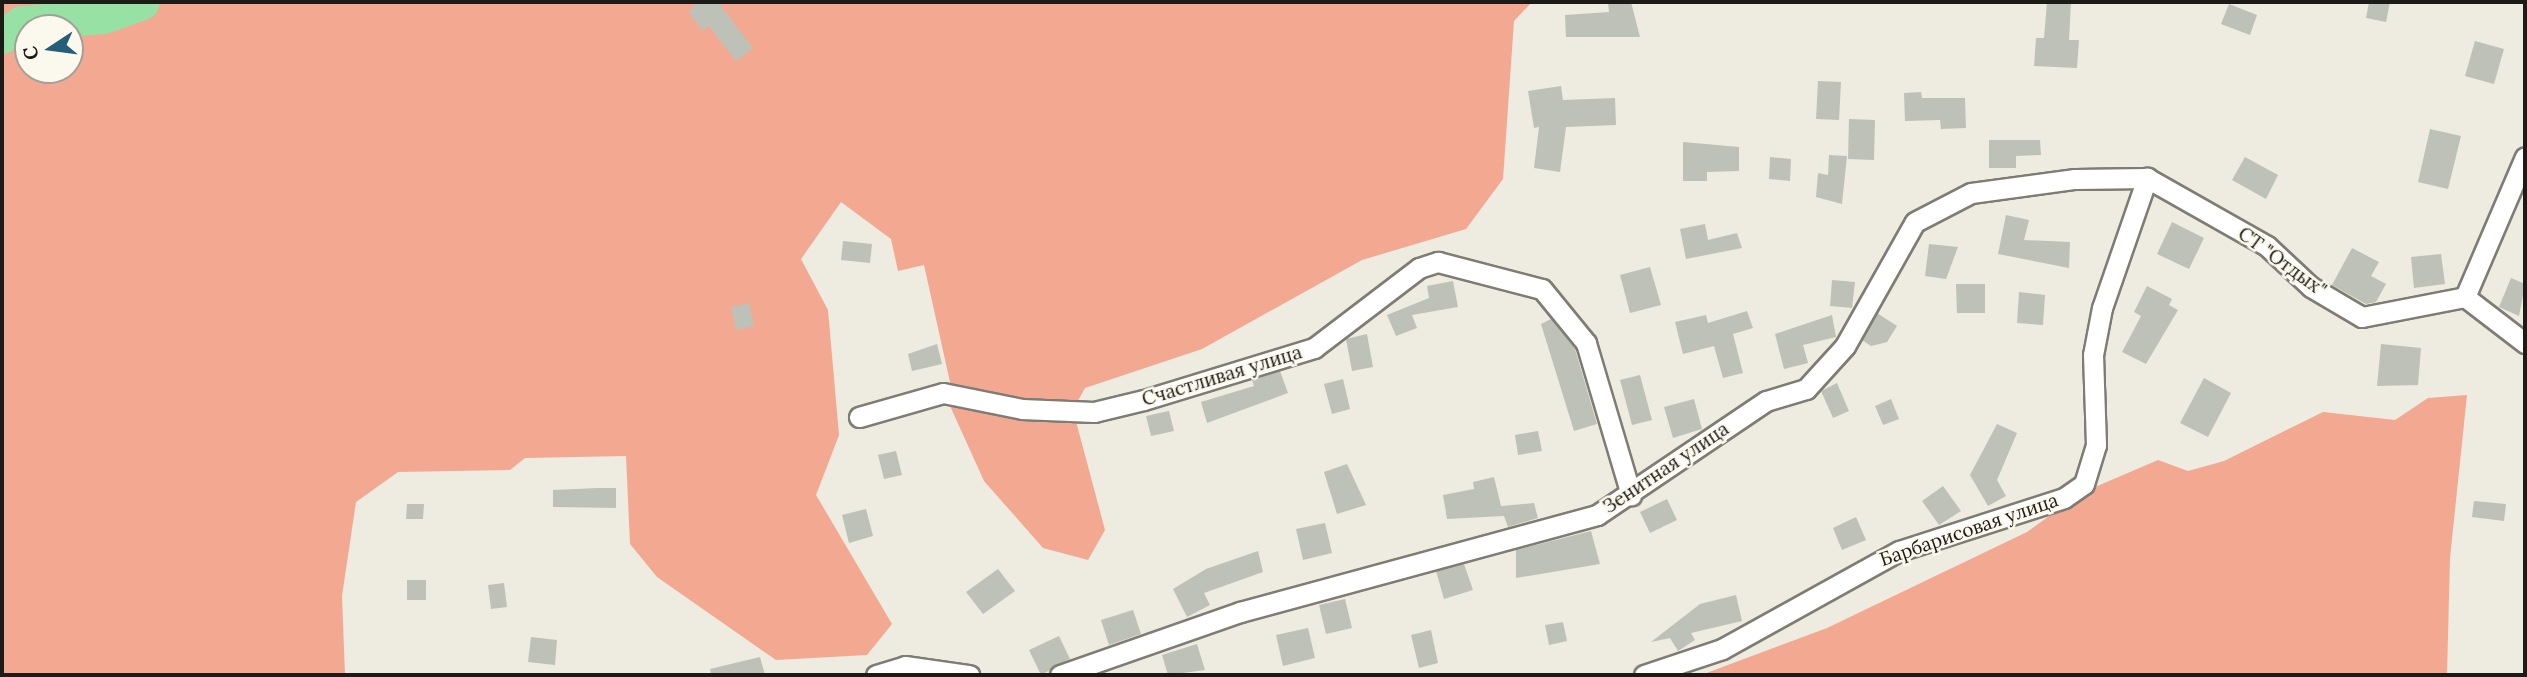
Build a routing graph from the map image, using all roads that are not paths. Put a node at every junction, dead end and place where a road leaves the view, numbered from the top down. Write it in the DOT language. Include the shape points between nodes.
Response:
graph roads {
  1 [pos="2525,157"];
  2 [pos="2147,178"];
  3 [pos="2465,298"];
  4 [pos="2525,343"];
  5 [pos="859,417"];
  6 [pos="1631,495"];
  7 [pos="876,675"];
  8 [pos="969,675"];
  9 [pos="1060,675"];
  10 [pos="1644,675"];
  1 -- 3 [label="street"];
  2 -- 3 [label="street, СТ \"Отдых\"" via="2267,246 2311,287 2362,317"];
  2 -- 6 [label="street, Зенитная улица" via="2075,179 1971,193 1915,222 1845,346 1806,389 1766,401"];
  2 -- 10 [label="street, Барбарисовая улица" via="2102,308 2093,355 2096,445 2084,484 2064,498 1899,551 1722,649"];
  3 -- 4 [label="street"];
  5 -- 6 [label="street, Счастливая улица" via="943,393 1046,410 1094,412 1144,400 1314,348 1419,268 1438,262 1542,289 1586,343"];
  6 -- 9 [label="street, Зенитная улица" via="1597,515 1240,612"];
  7 -- 8 [label="street" via="905,666"];
}
